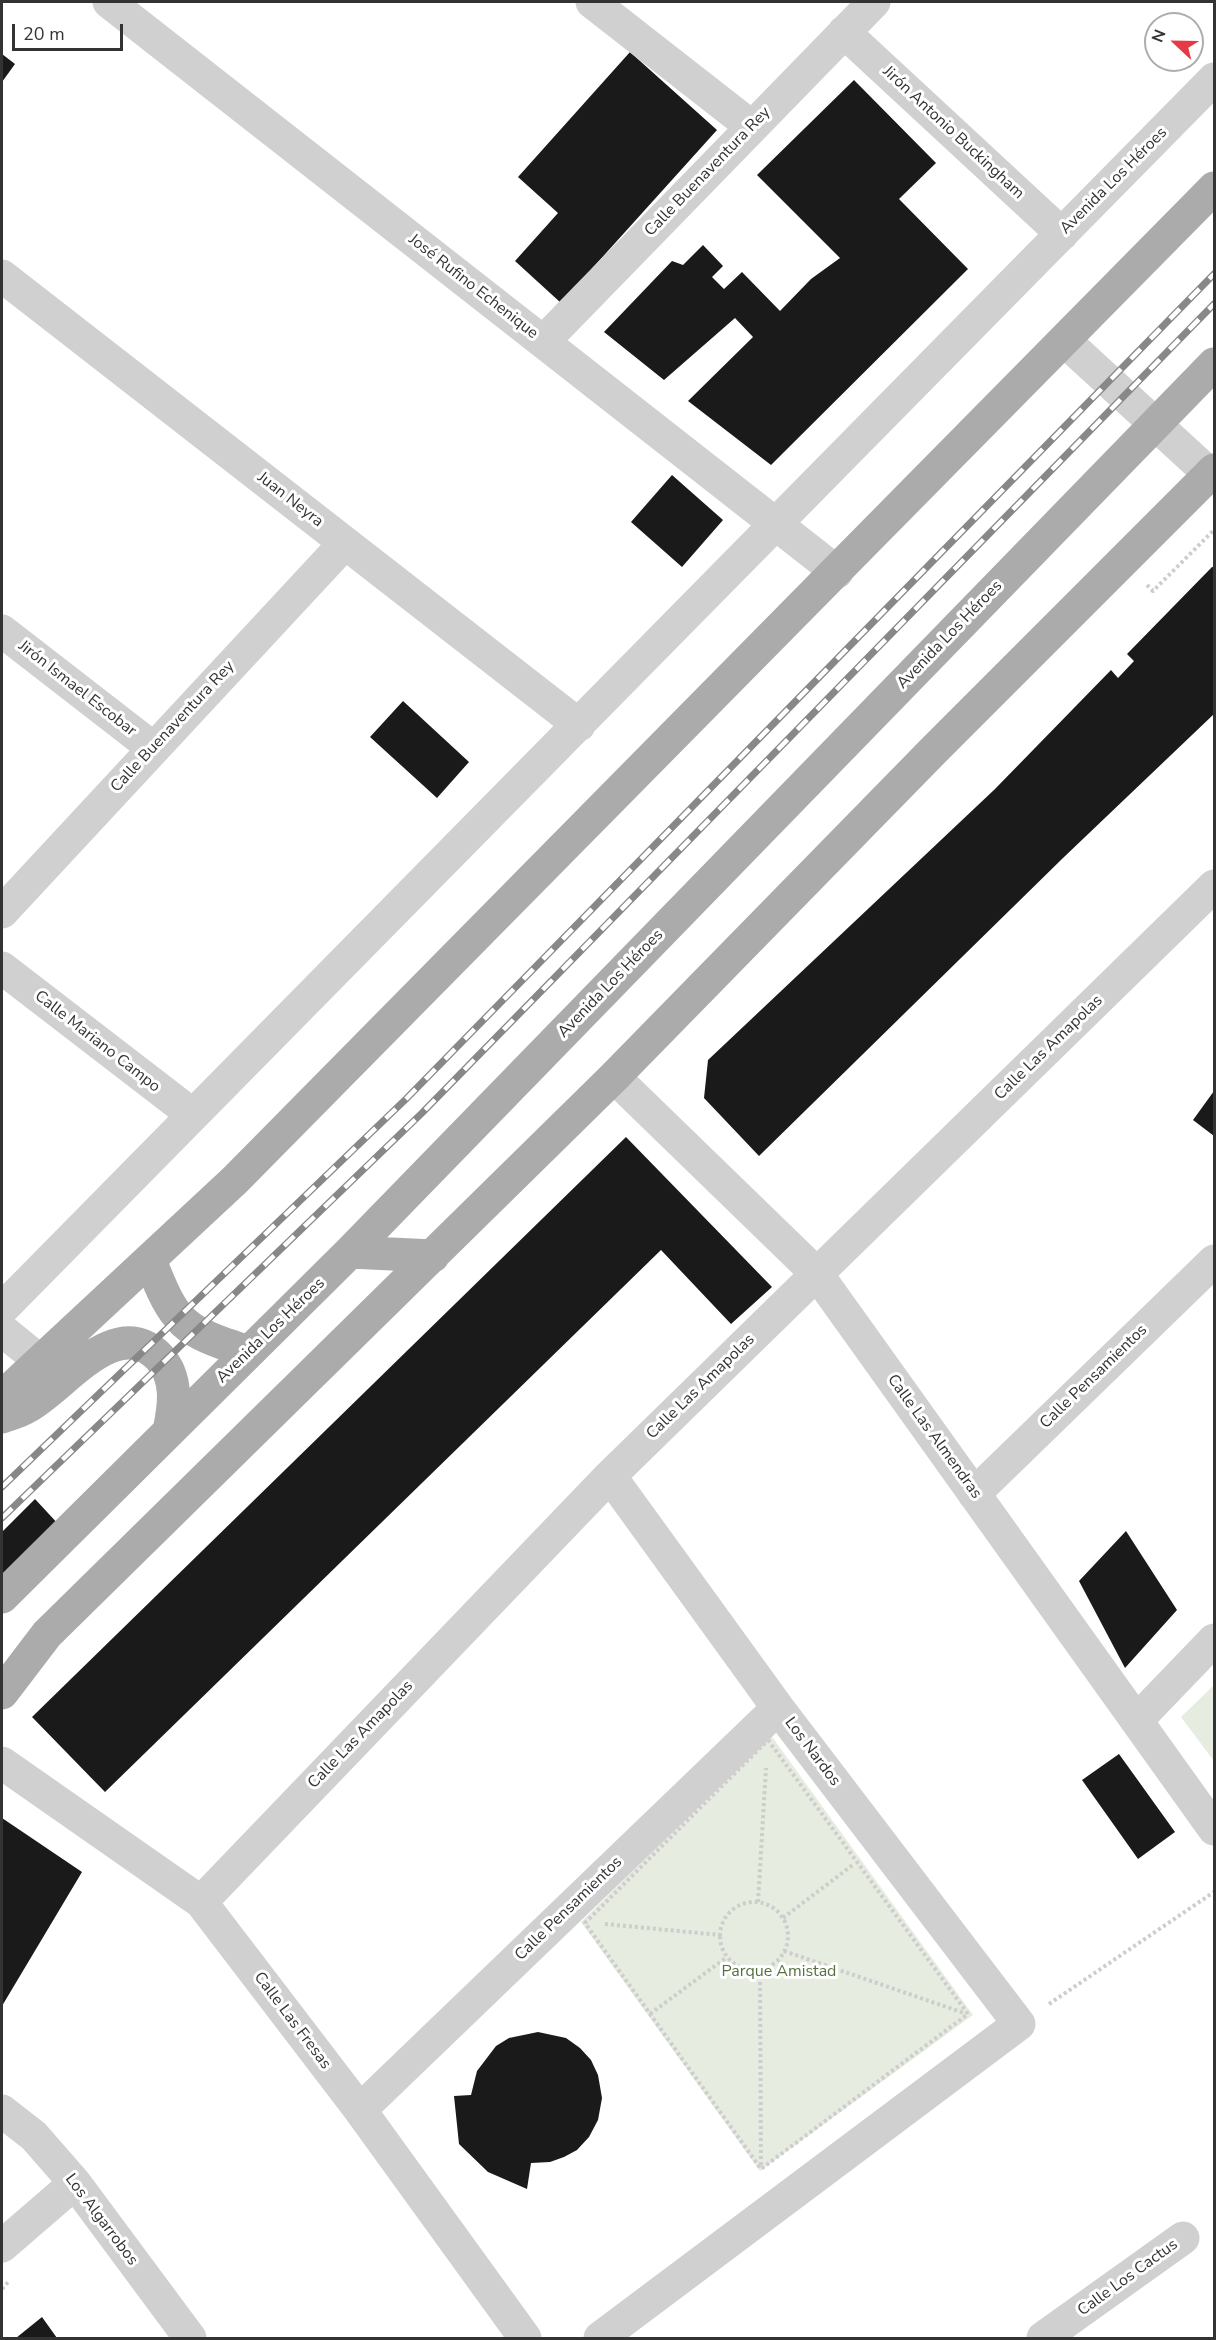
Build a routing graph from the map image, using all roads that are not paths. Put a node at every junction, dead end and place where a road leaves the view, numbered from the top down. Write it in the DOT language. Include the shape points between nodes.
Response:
graph roads {
  1 [pos="109,2"];
  2 [pos="592,2"];
  3 [pos="874,2"];
  4 [pos="844,32"];
  5 [pos="1215,79"];
  6 [pos="752,127"];
  7 [pos="1215,188"];
  8 [pos="1062,234"];
  9 [pos="2,276"];
  10 [pos="1065,341"];
  11 [pos="543,342"];
  12 [pos="1215,364"];
  13 [pos="1155,424"];
  14 [pos="1213,475"];
  15 [pos="776,525"];
  16 [pos="345,543"];
  17 [pos="837,572"];
  18 [pos="2,631"];
  19 [pos="579,725"];
  20 [pos="153,748"];
  21 [pos="1215,886"];
  22 [pos="2,912"];
  23 [pos="2,968"];
  24 [pos="614,1077"];
  25 [pos="193,1115"];
  26 [pos="350,1252"];
  27 [pos="434,1256"];
  28 [pos="150,1260"];
  29 [pos="1215,1261"];
  30 [pos="817,1274"];
  31 [pos="2,1309"];
  32 [pos="2,1330"];
  33 [pos="249,1352"];
  34 [pos="40,1361"];
  35 [pos="2,1397"];
  36 [pos="2,1417"];
  37 [pos="169,1431"];
  38 [pos="610,1476"];
  39 [pos="974,1494"];
  40 [pos="2,1597"];
  41 [pos="1215,1640"];
  42 [pos="2,1693"];
  43 [pos="778,1708"];
  44 [pos="1137,1720"];
  45 [pos="2,1763"];
  46 [pos="1215,1829"];
  47 [pos="201,1902"];
  48 [pos="360,2110"];
  49 [pos="2,2111"];
  50 [pos="75,2182"];
  51 [pos="1183,2238"];
  52 [pos="2,2246"];
  53 [pos="190,2338"];
  54 [pos="525,2338"];
  55 [pos="600,2338"];
  56 [pos="1043,2338"];
  1 -- 11 [label="street, José Rufino Echenique"];
  2 -- 6 [label="street"];
  3 -- 4 [label="street, Calle Buenaventura Rey"];
  4 -- 6 [label="street, Calle Buenaventura Rey"];
  4 -- 8 [label="street, Jirón Antonio Buckingham"];
  5 -- 8 [label="street, Avenida Los Héroes"];
  6 -- 11 [label="street, Calle Buenaventura Rey"];
  7 -- 10 [label="main road"];
  8 -- 15 [label="street, Avenida Los Héroes"];
  9 -- 16 [label="street, Juan Neyra"];
  10 -- 13 [label="street"];
  10 -- 17 [label="main road"];
  11 -- 15 [label="street, José Rufino Echenique"];
  12 -- 13 [label="main road, Avenida Los Héroes"];
  13 -- 14 [label="street"];
  13 -- 26 [label="main road, Avenida Los Héroes"];
  14 -- 24 [label="main road" via="933,752"];
  15 -- 17 [label="street, José Rufino Echenique"];
  15 -- 19 [label="street, Avenida Los Héroes"];
  16 -- 19 [label="street, Juan Neyra"];
  16 -- 20 [label="street, Calle Buenaventura Rey"];
  17 -- 28 [label="main road" via="244,1172"];
  18 -- 20 [label="street, Jirón Ismael Escobar"];
  19 -- 25 [label="street, Avenida Los Héroes"];
  20 -- 22 [label="street, Calle Buenaventura Rey"];
  21 -- 30 [label="street, Calle Las Amapolas"];
  23 -- 25 [label="street, Calle Mariano Campo"];
  24 -- 27 [label="main road"];
  24 -- 30 [label="street, Calle Las Almendras"];
  25 -- 31 [label="street, Avenida Los Héroes"];
  26 -- 27 [label="main road"];
  26 -- 33 [label="main road, Avenida Los Héroes"];
  27 -- 42 [label="main road" via="46,1634"];
  28 -- 33 [label="main road" via="164,1297 180,1321 203,1337"];
  28 -- 34 [label="main road"];
  29 -- 39 [label="street, Calle Pensamientos"];
  30 -- 38 [label="street, Calle Las Amapolas"];
  30 -- 39 [label="street, Calle Las Almendras"];
  32 -- 34 [label="street"];
  33 -- 37 [label="main road, Avenida Los Héroes"];
  34 -- 35 [label="main road"];
  36 -- 37 [label="main road" via="28,1407 113,1345 138,1344 159,1358 172,1382 174,1407"];
  37 -- 40 [label="main road, Avenida Los Héroes"];
  38 -- 43 [label="street, Los Nardos"];
  38 -- 47 [label="street, Calle Las Amapolas"];
  39 -- 44 [label="street, Calle Las Almendras"];
  41 -- 44 [label="street"];
  43 -- 48 [label="street, Calle Pensamientos" via="578,1915"];
  43 -- 55 [label="street, Los Nardos" via="1019,2024"];
  44 -- 46 [label="street, Calle Las Almendras"];
  45 -- 47 [label="street, Calle Las Fresas"];
  47 -- 48 [label="street, Calle Las Fresas"];
  48 -- 54 [label="street, Calle Las Fresas"];
  49 -- 50 [label="street, Los Algarrobos" via="34,2136"];
  50 -- 52 [label="street"];
  50 -- 53 [label="street, Los Algarrobos"];
  51 -- 56 [label="street, Calle Los Cactus"];
}
